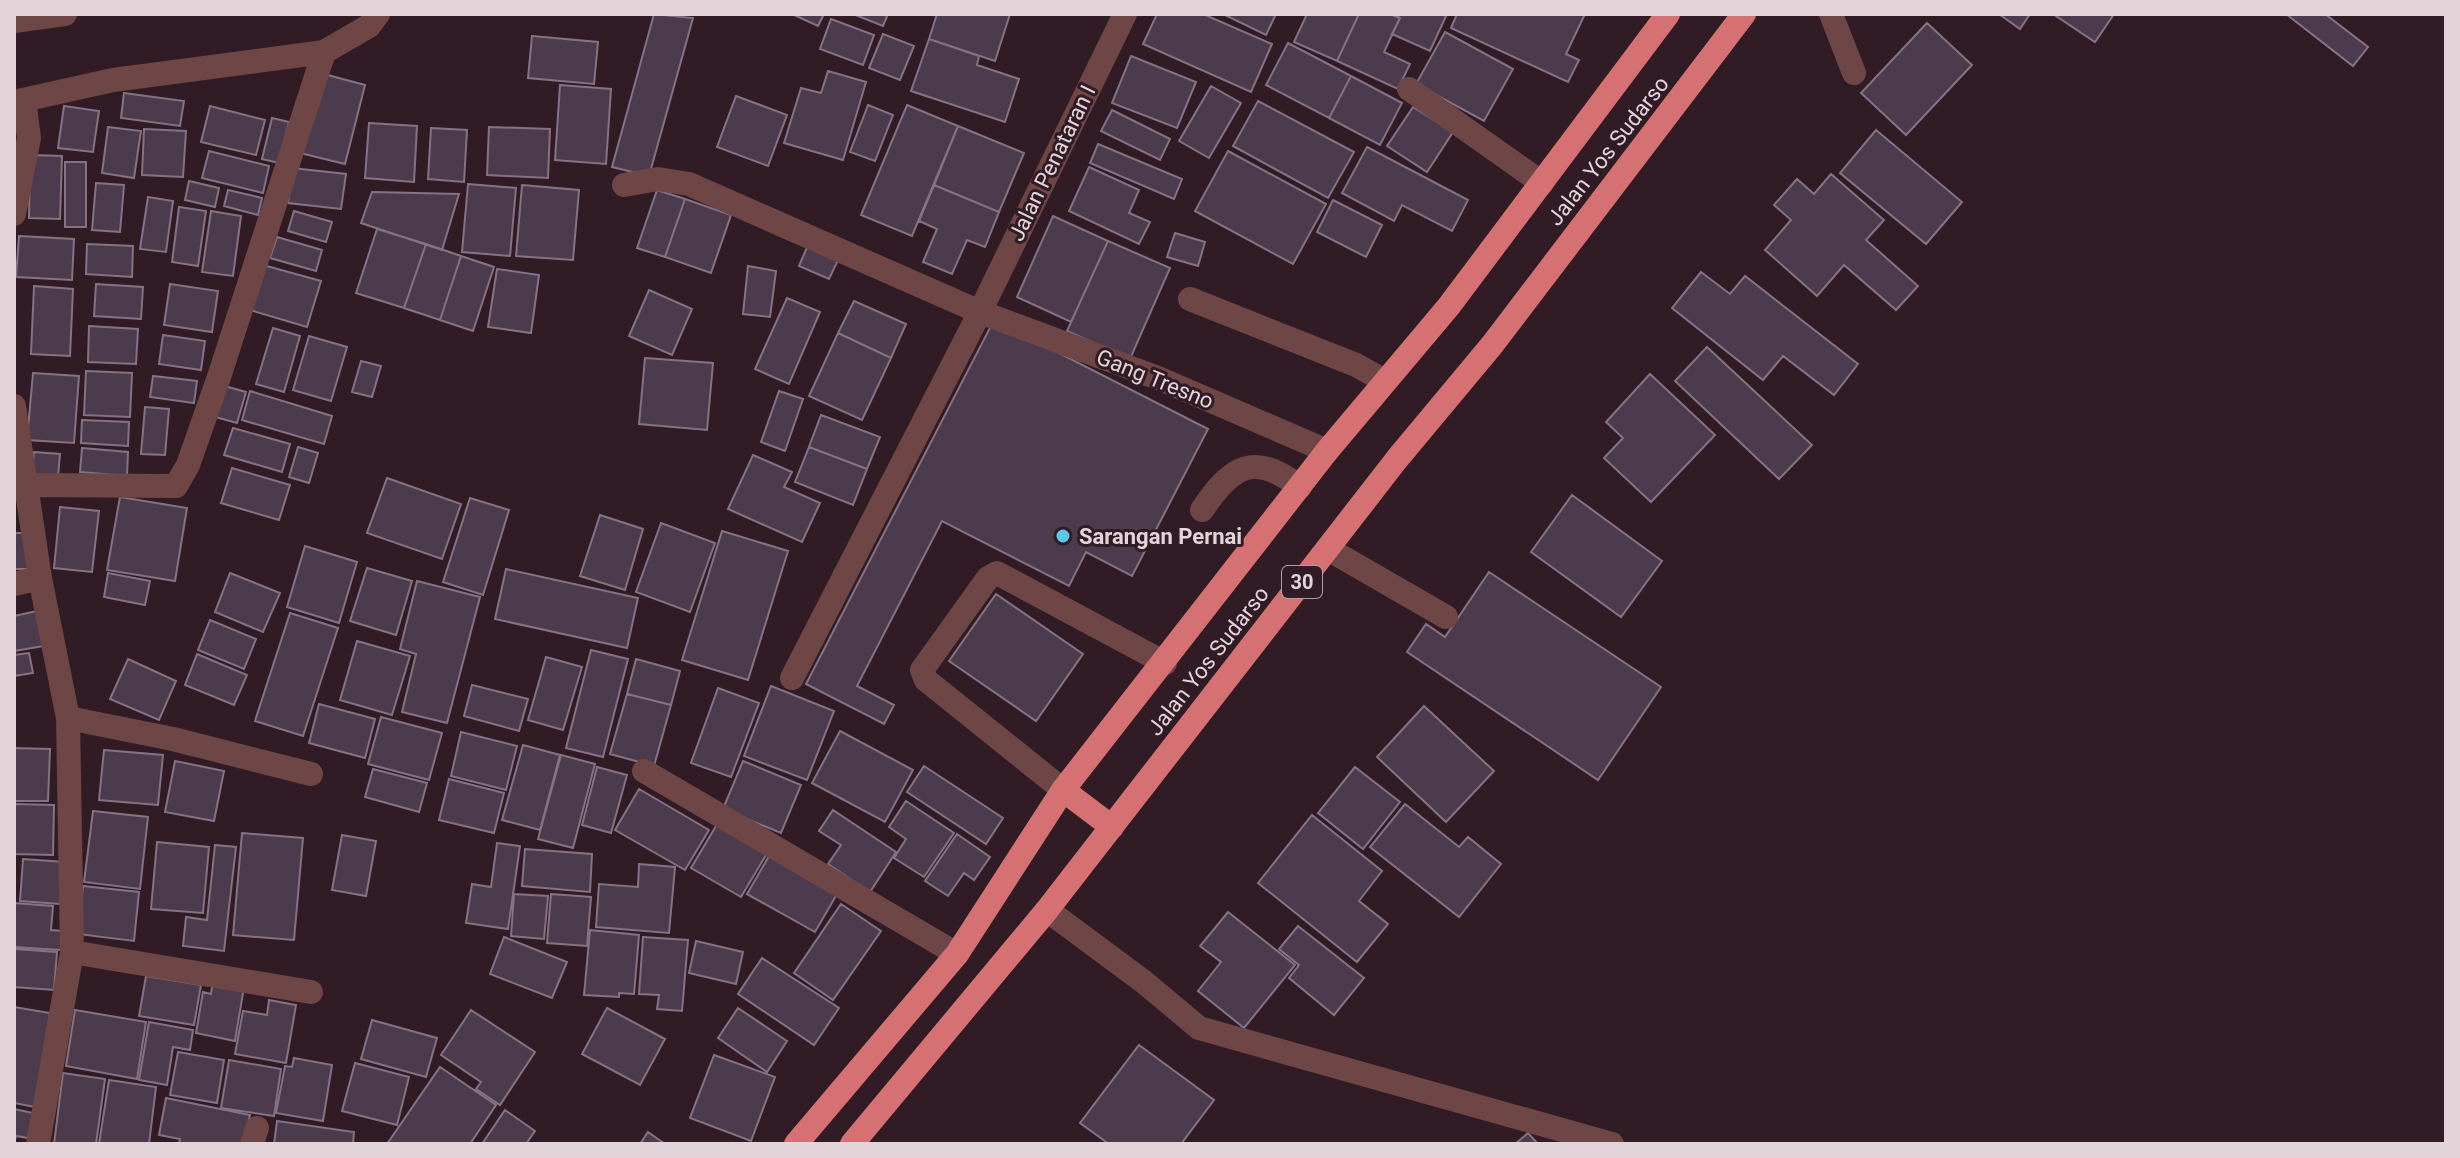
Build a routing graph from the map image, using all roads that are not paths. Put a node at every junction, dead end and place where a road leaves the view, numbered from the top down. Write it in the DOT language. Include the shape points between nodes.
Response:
graph roads {
  1 [pos="65,14"];
  2 [pos="378,14"];
  3 [pos="1125,14"];
  4 [pos="1668,14"];
  5 [pos="1744,14"];
  6 [pos="1831,14"];
  7 [pos="14,21"];
  8 [pos="324,52"];
  9 [pos="1854,73"];
  10 [pos="1409,89"];
  11 [pos="19,101"];
  12 [pos="1542,183"];
  13 [pos="624,185"];
  14 [pos="14,214"];
  15 [pos="1190,299"];
  16 [pos="980,312"];
  17 [pos="1385,381"];
  18 [pos="14,406"];
  19 [pos="1327,451"];
  20 [pos="28,485"];
  21 [pos="1300,487"];
  22 [pos="1202,510"];
  23 [pos="1328,549"];
  24 [pos="40,578"];
  25 [pos="14,584"];
  26 [pos="1446,617"];
  27 [pos="1165,663"];
  28 [pos="792,678"];
  29 [pos="68,718"];
  30 [pos="644,771"];
  31 [pos="311,774"];
  32 [pos="1063,790"];
  33 [pos="1112,827"];
  34 [pos="1047,910"];
  35 [pos="72,952"];
  36 [pos="957,954"];
  37 [pos="311,992"];
  38 [pos="38,1144"];
  39 [pos="796,1144"];
  40 [pos="852,1144"];
  41 [pos="1612,1144"];
  1 -- 7 [label="street"];
  2 -- 8 [label="street" via="369,26"];
  3 -- 16 [label="street, Jalan Penataran I"];
  4 -- 12 [label="highway, Jalan Yos Sudarso"];
  5 -- 23 [label="highway, Jalan Yos Sudarso / 30" via="1492,345"];
  6 -- 9 [label="street"];
  8 -- 11 [label="street" via="113,80"];
  8 -- 20 [label="street" via="220,374 176,486"];
  10 -- 12 [label="street"];
  11 -- 14 [label="street" via="29,138"];
  12 -- 17 [label="highway, Jalan Yos Sudarso"];
  13 -- 16 [label="street, Gang Tresno" via="658,179 689,184"];
  15 -- 17 [label="street"];
  16 -- 19 [label="street, Gang Tresno" via="1158,378"];
  16 -- 28 [label="street, Jalan Penataran I"];
  17 -- 19 [label="highway, Jalan Yos Sudarso"];
  18 -- 20 [label="street"];
  19 -- 21 [label="highway, Jalan Yos Sudarso"];
  20 -- 24 [label="street"];
  21 -- 22 [label="street" via="1280,472 1251,465 1230,474"];
  21 -- 27 [label="highway, Jalan Yos Sudarso"];
  23 -- 26 [label="street"];
  23 -- 33 [label="highway, Jalan Yos Sudarso / 30"];
  24 -- 25 [label="street"];
  24 -- 29 [label="street"];
  27 -- 32 [label="highway, Jalan Yos Sudarso"];
  27 -- 32 [label="street" via="997,573 988,578 922,670 926,680"];
  29 -- 31 [label="street"];
  29 -- 35 [label="street"];
  30 -- 36 [label="street"];
  32 -- 33 [label="highway"];
  32 -- 36 [label="highway, Jalan Yos Sudarso"];
  33 -- 34 [label="highway, Jalan Yos Sudarso / 30"];
  34 -- 40 [label="highway, Jalan Yos Sudarso / 30"];
  34 -- 41 [label="street" via="1199,1028"];
  35 -- 37 [label="street"];
  35 -- 38 [label="street"];
  36 -- 39 [label="highway, Jalan Yos Sudarso"];
}
